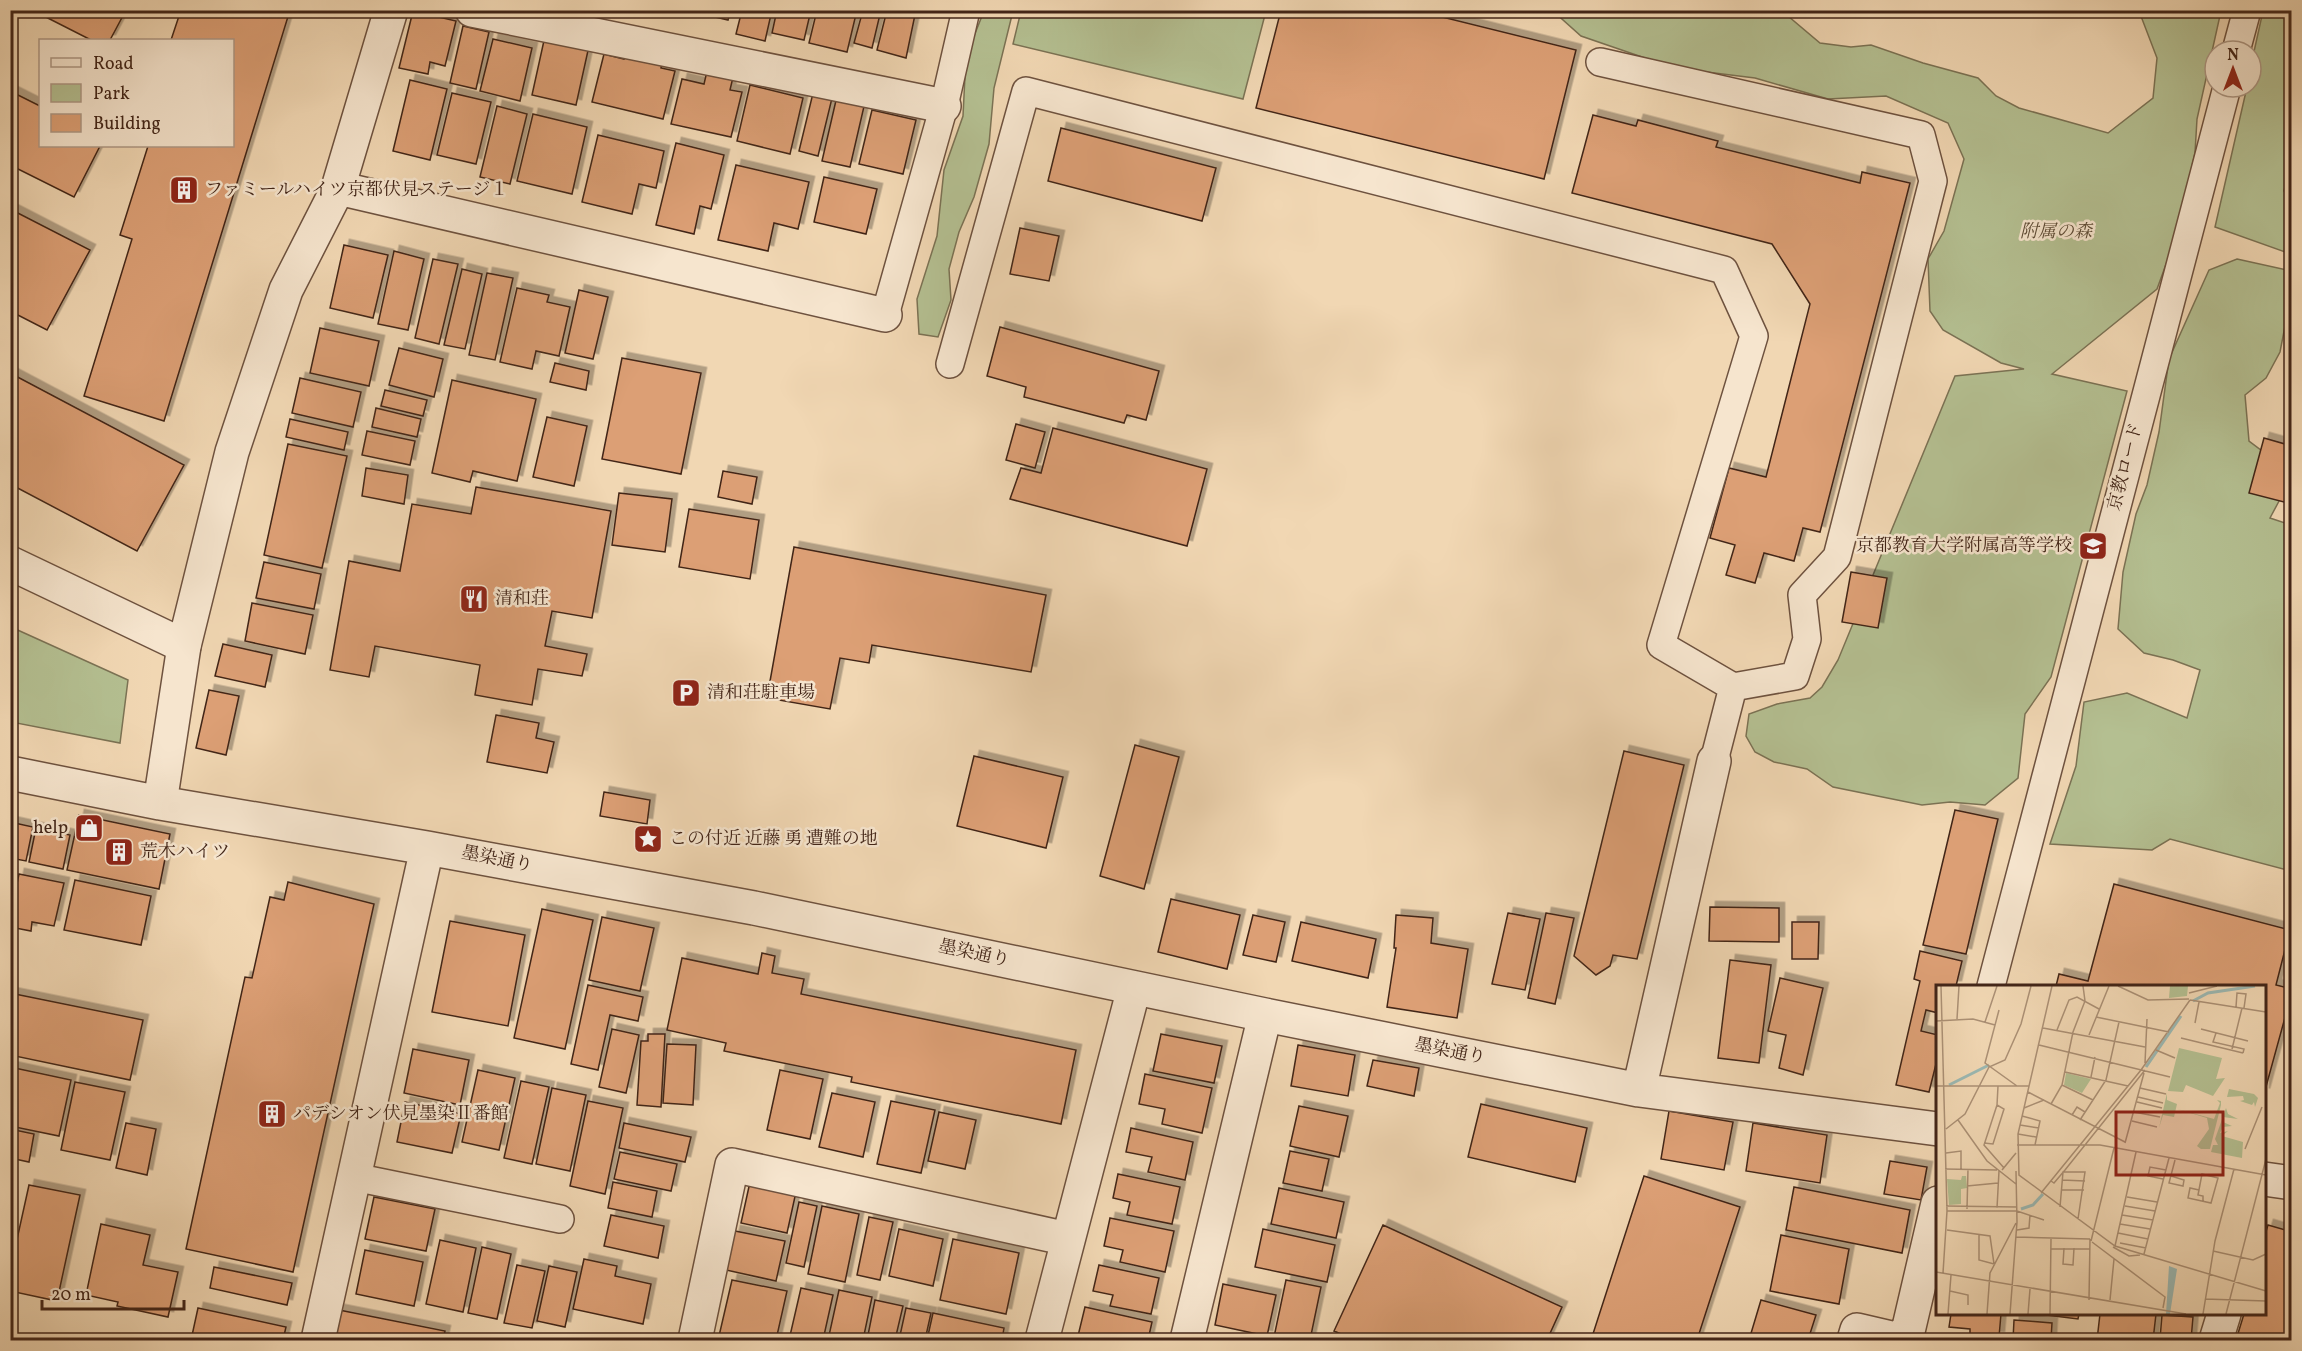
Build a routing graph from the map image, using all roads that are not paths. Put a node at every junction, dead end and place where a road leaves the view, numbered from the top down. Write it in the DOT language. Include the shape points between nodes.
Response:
graph roads {
  1 [pos="391,10"];
  2 [pos="472,10"];
  3 [pos="966,10"];
  4 [pos="2247,10"];
  5 [pos="2239,39"];
  6 [pos="1600,62"];
  7 [pos="2223,99"];
  8 [pos="944,106"];
  9 [pos="338,188"];
  10 [pos="885,315"];
  11 [pos="950,364"];
  12 [pos="10,563"];
  13 [pos="184,646"];
  14 [pos="1733,687"];
  15 [pos="1714,761"];
  16 [pos="10,773"];
  17 [pos="160,803"];
  18 [pos="427,848"];
  19 [pos="1992,985"];
  20 [pos="1134,988"];
  21 [pos="1264,1015"];
  22 [pos="1639,1090"];
  23 [pos="1936,1129"];
  24 [pos="354,1177"];
  25 [pos="2266,1179"];
  26 [pos="2292,1183"];
  27 [pos="1936,1212"];
  28 [pos="560,1219"];
  29 [pos="1068,1239"];
  30 [pos="2224,1315"];
  31 [pos="318,1341"];
  32 [pos="695,1341"];
  33 [pos="1042,1341"];
  34 [pos="1187,1341"];
  35 [pos="1854,1341"];
  36 [pos="1900,1341"];
  37 [pos="1906,1341"];
  38 [pos="2216,1341"];
  1 -- 9 [label="street"];
  2 -- 8 [label="street"];
  3 -- 8 [label="lane"];
  4 -- 5 [label="lane"];
  6 -- 14 [label="lane" via="1922,135 1932,180 1837,557 1802,595 1807,639 1795,676"];
  7 -- 19 [label="lane, 京教ロード"];
  8 -- 10 [label="lane"];
  9 -- 10 [label="street"];
  9 -- 13 [label="street" via="286,290 232,452"];
  11 -- 14 [label="lane" via="1026,92 1724,270 1754,336 1661,645"];
  12 -- 13 [label="street"];
  13 -- 17 [label="street"];
  14 -- 15 [label="lane"];
  15 -- 22 [label="street"];
  16 -- 17 [label="street, 墨染通り"];
  17 -- 18 [label="street, 墨染通り"];
  18 -- 20 [label="street, 墨染通り" via="754,908"];
  18 -- 24 [label="street"];
  20 -- 21 [label="street, 墨染通り"];
  20 -- 29 [label="street"];
  21 -- 22 [label="street, 墨染通り"];
  21 -- 34 [label="street"];
  22 -- 23 [label="street, 墨染通り"];
  24 -- 28 [label="lane"];
  24 -- 31 [label="street"];
  25 -- 26 [label="street"];
  27 -- 37 [label="street"];
  29 -- 32 [label="street" via="732,1165"];
  29 -- 33 [label="street"];
  30 -- 38 [label="street"];
  35 -- 36 [label="street" via="1857,1330"];
}
